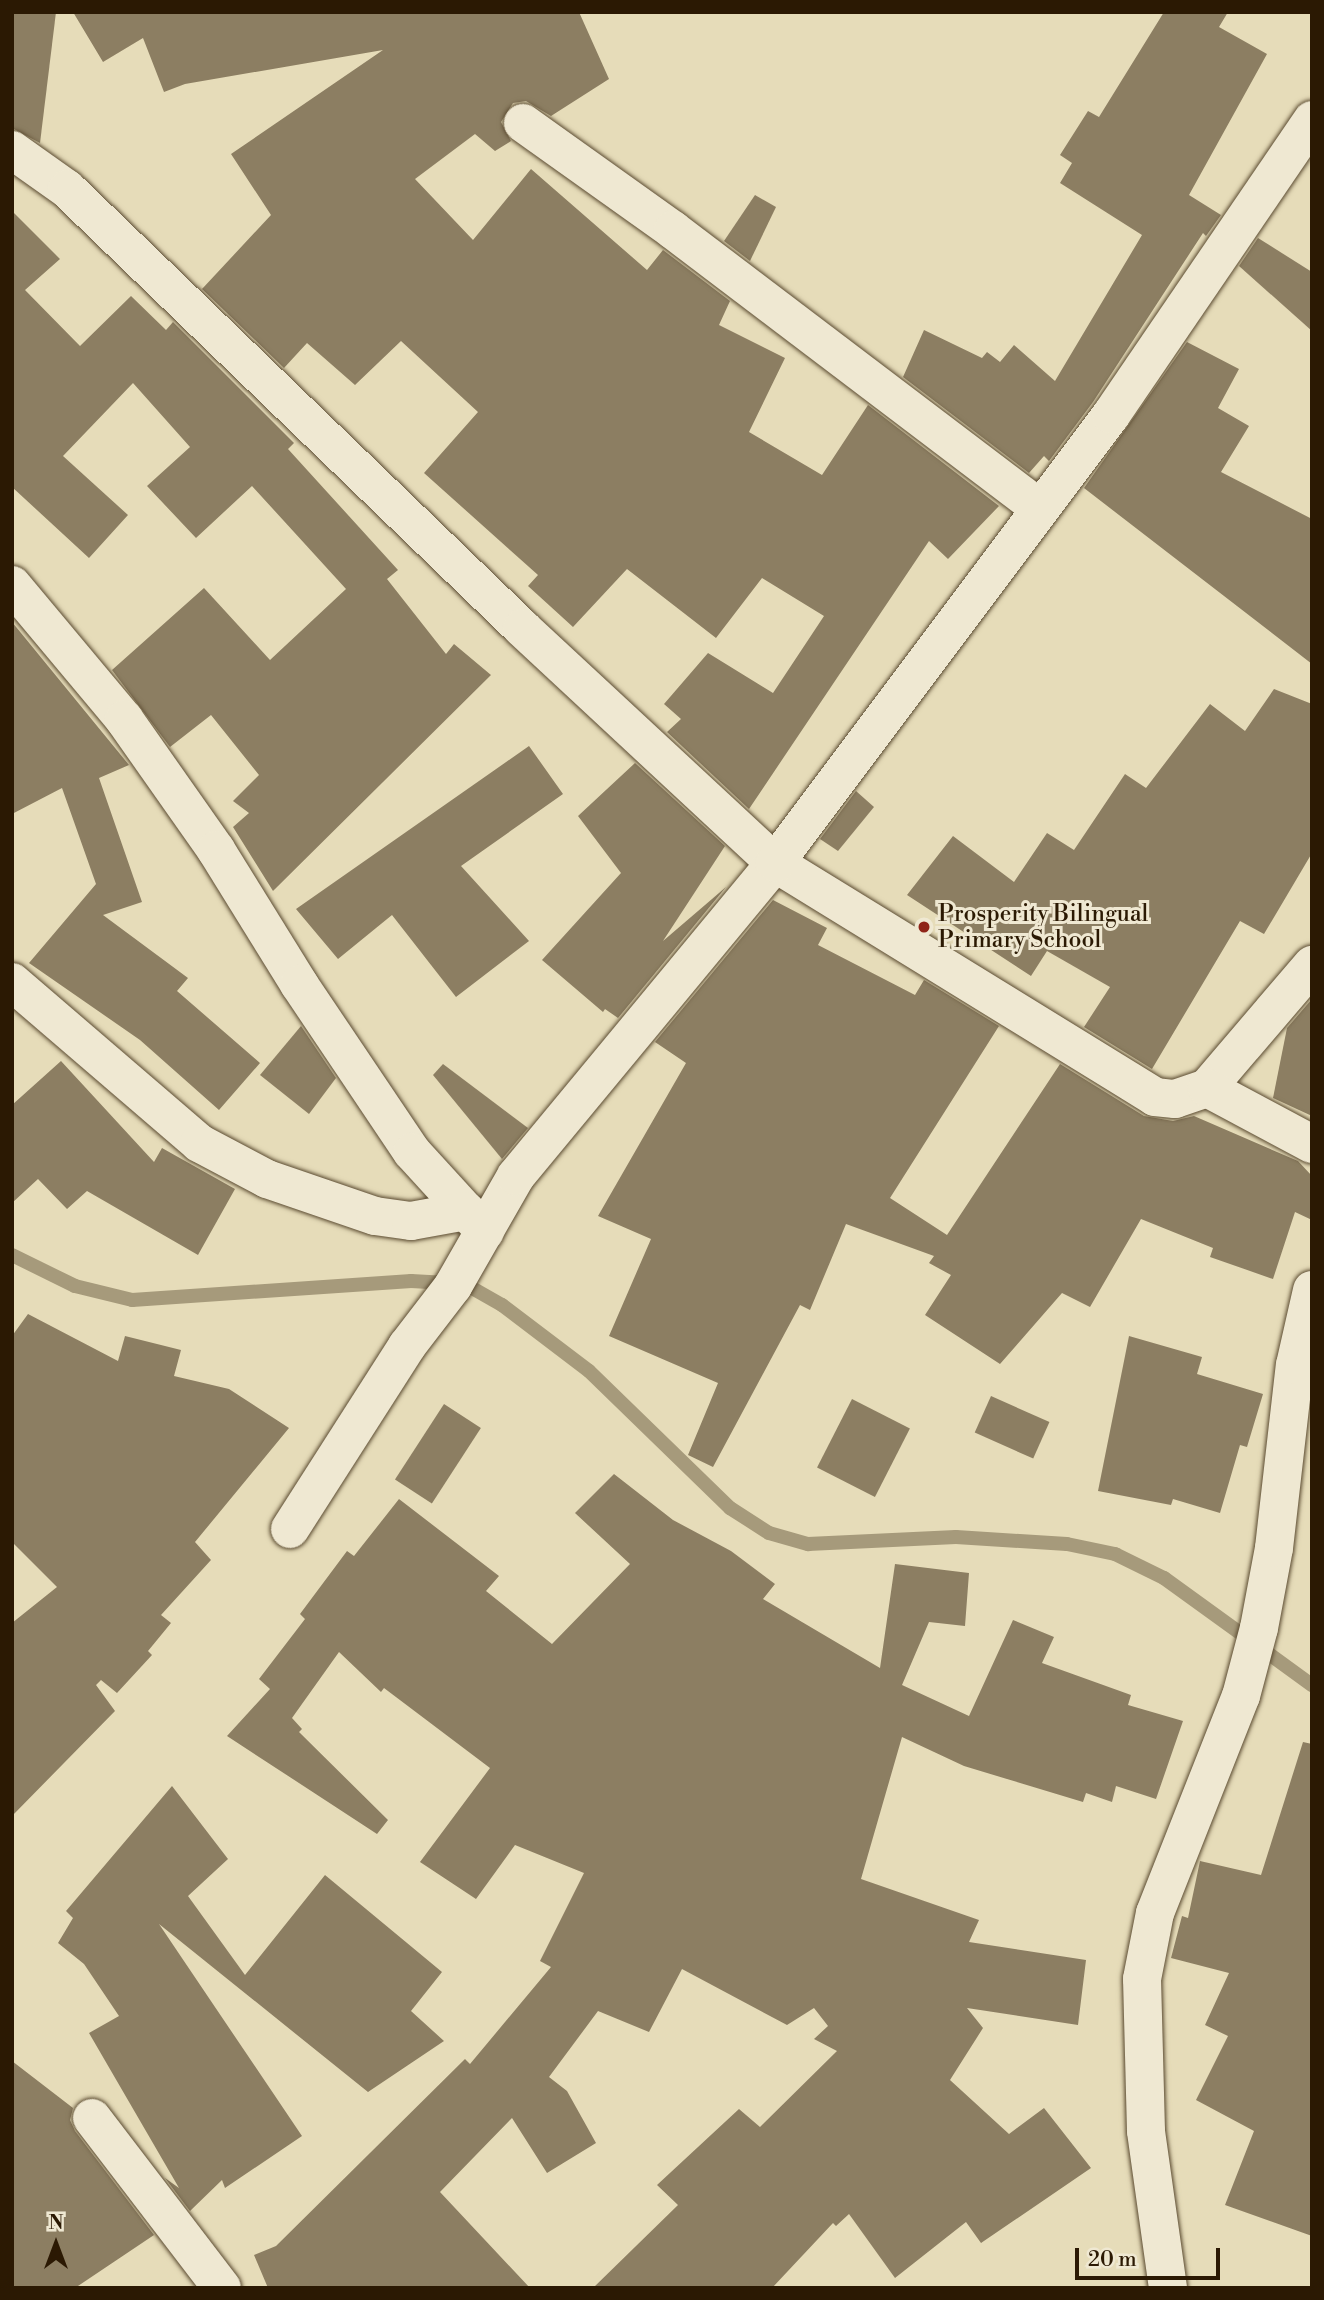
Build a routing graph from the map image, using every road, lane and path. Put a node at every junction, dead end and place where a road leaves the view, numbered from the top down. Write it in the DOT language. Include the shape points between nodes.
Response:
graph roads {
  1 [pos="1312,120"];
  2 [pos="523,122"];
  3 [pos="12,150"];
  4 [pos="1040,509"];
  5 [pos="12,586"];
  6 [pos="775,863"];
  7 [pos="1312,965"];
  8 [pos="12,982"];
  9 [pos="1207,1088"];
  10 [pos="1312,1144"];
  11 [pos="475,1221"];
  12 [pos="1312,1290"];
  13 [pos="290,1529"];
  14 [pos="92,2118"];
  15 [pos="222,2288"];
  16 [pos="1168,2288"];
  1 -- 4 [label="street" via="1111,415"];
  2 -- 4 [label="street" via="828,345"];
  3 -- 6 [label="street" via="67,189 522,628"];
  4 -- 6 [label="street"];
  5 -- 11 [label="street" via="124,719 216,850 412,1152"];
  6 -- 9 [label="street" via="1155,1097 1175,1100"];
  6 -- 11 [label="street"];
  7 -- 9 [label="street"];
  8 -- 11 [label="street" via="199,1143 267,1179 375,1216"];
  9 -- 10 [label="street"];
  11 -- 13 [label="street" via="453,1286 407,1346"];
  12 -- 16 [label="street" via="1294,1365 1274,1548 1259,1628 1241,1696 1155,1913 1142,1979 1146,2131"];
  14 -- 15 [label="street"];
}
